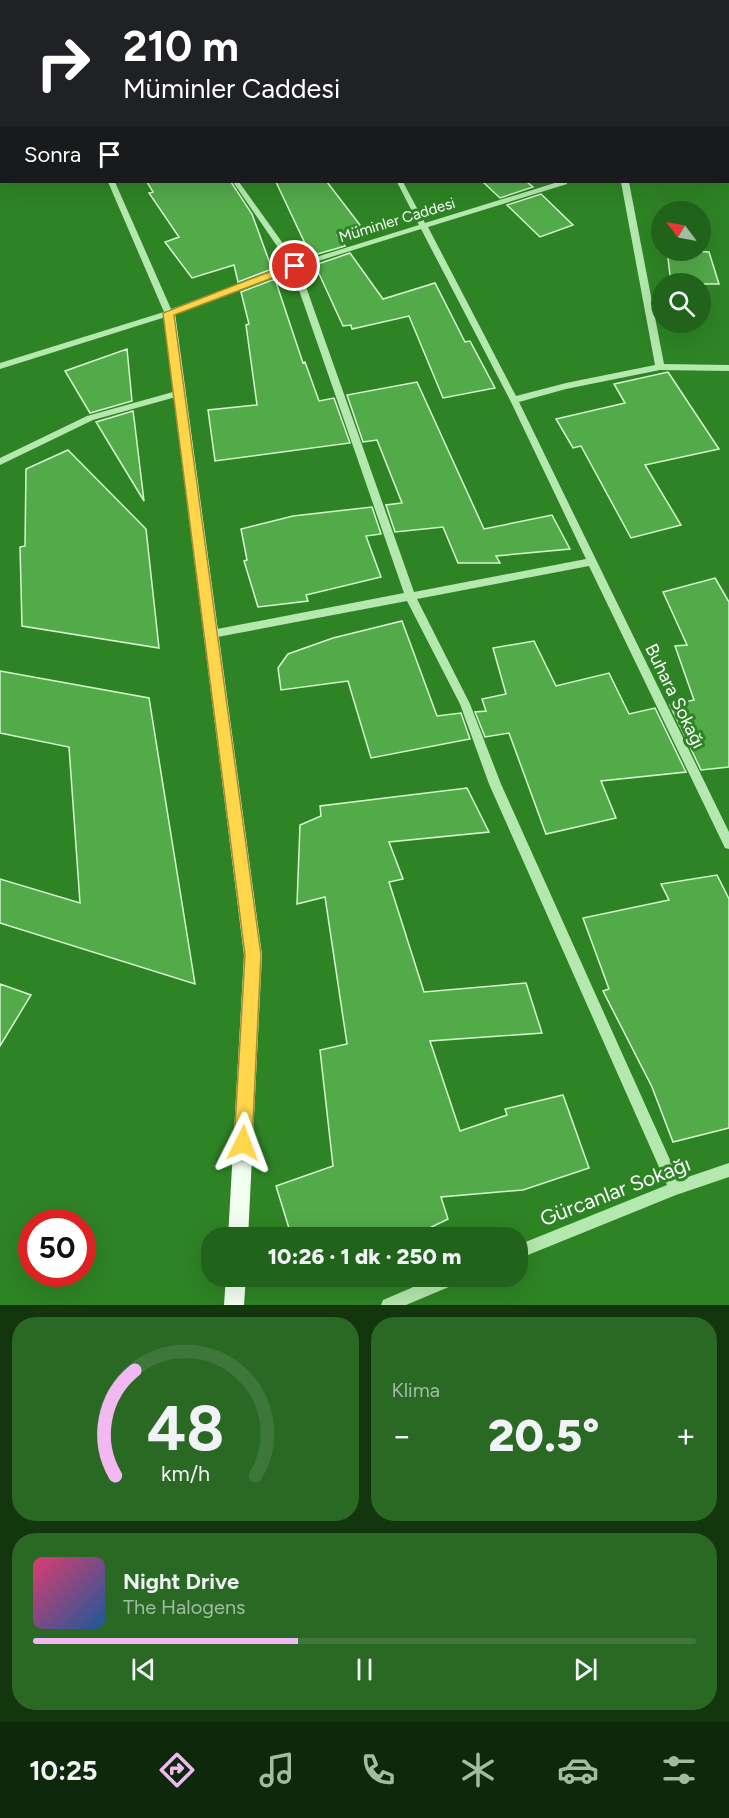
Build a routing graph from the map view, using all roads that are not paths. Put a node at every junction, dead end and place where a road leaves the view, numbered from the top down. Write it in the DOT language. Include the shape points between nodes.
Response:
graph roads {
  1 [pos="111,183"];
  2 [pos="237,183"];
  3 [pos="401,183"];
  4 [pos="561,183"];
  5 [pos="626,183"];
  6 [pos="425,225"];
  7 [pos="295,266"];
  8 [pos="169,313"];
  9 [pos="0,366"];
  10 [pos="660,367"];
  11 [pos="729,368"];
  12 [pos="180,393"];
  13 [pos="514,399"];
  14 [pos="0,462"];
  15 [pos="591,562"];
  16 [pos="411,598"];
  17 [pos="212,634"];
  18 [pos="728,839"];
  19 [pos="729,1170"];
  20 [pos="676,1188"];
  21 [pos="239,1227"];
  22 [pos="528,1248"];
  23 [pos="235,1287"];
  24 [pos="431,1287"];
  25 [pos="234,1305"];
  26 [pos="388,1305"];
  1 -- 8 [label="street"];
  2 -- 7 [label="street"];
  3 -- 6 [label="street, Buhara Sokağı"];
  4 -- 6 [label="street, Müminler Caddesi"];
  5 -- 10 [label="street"];
  6 -- 7 [label="street, Müminler Caddesi"];
  6 -- 13 [label="street, Buhara Sokağı"];
  7 -- 8 [label="street, Müminler Caddesi"];
  7 -- 16 [label="street"];
  8 -- 9 [label="street, Müminler Caddesi"];
  8 -- 12 [label="main road"];
  10 -- 11 [label="street"];
  10 -- 13 [label="street"];
  12 -- 14 [label="street" via="90,418"];
  12 -- 17 [label="main road"];
  13 -- 15 [label="street, Buhara Sokağı"];
  15 -- 16 [label="street"];
  15 -- 18 [label="street, Buhara Sokağı"];
  16 -- 17 [label="street"];
  16 -- 20 [label="street" via="465,704 495,784"];
  17 -- 21 [label="main road" via="253,955"];
  19 -- 20 [label="street, Gürcanlar Sokağı"];
  20 -- 22 [label="street, Gürcanlar Sokağı"];
  23 -- 25 [label="main road"];
  24 -- 26 [label="street"];
}
